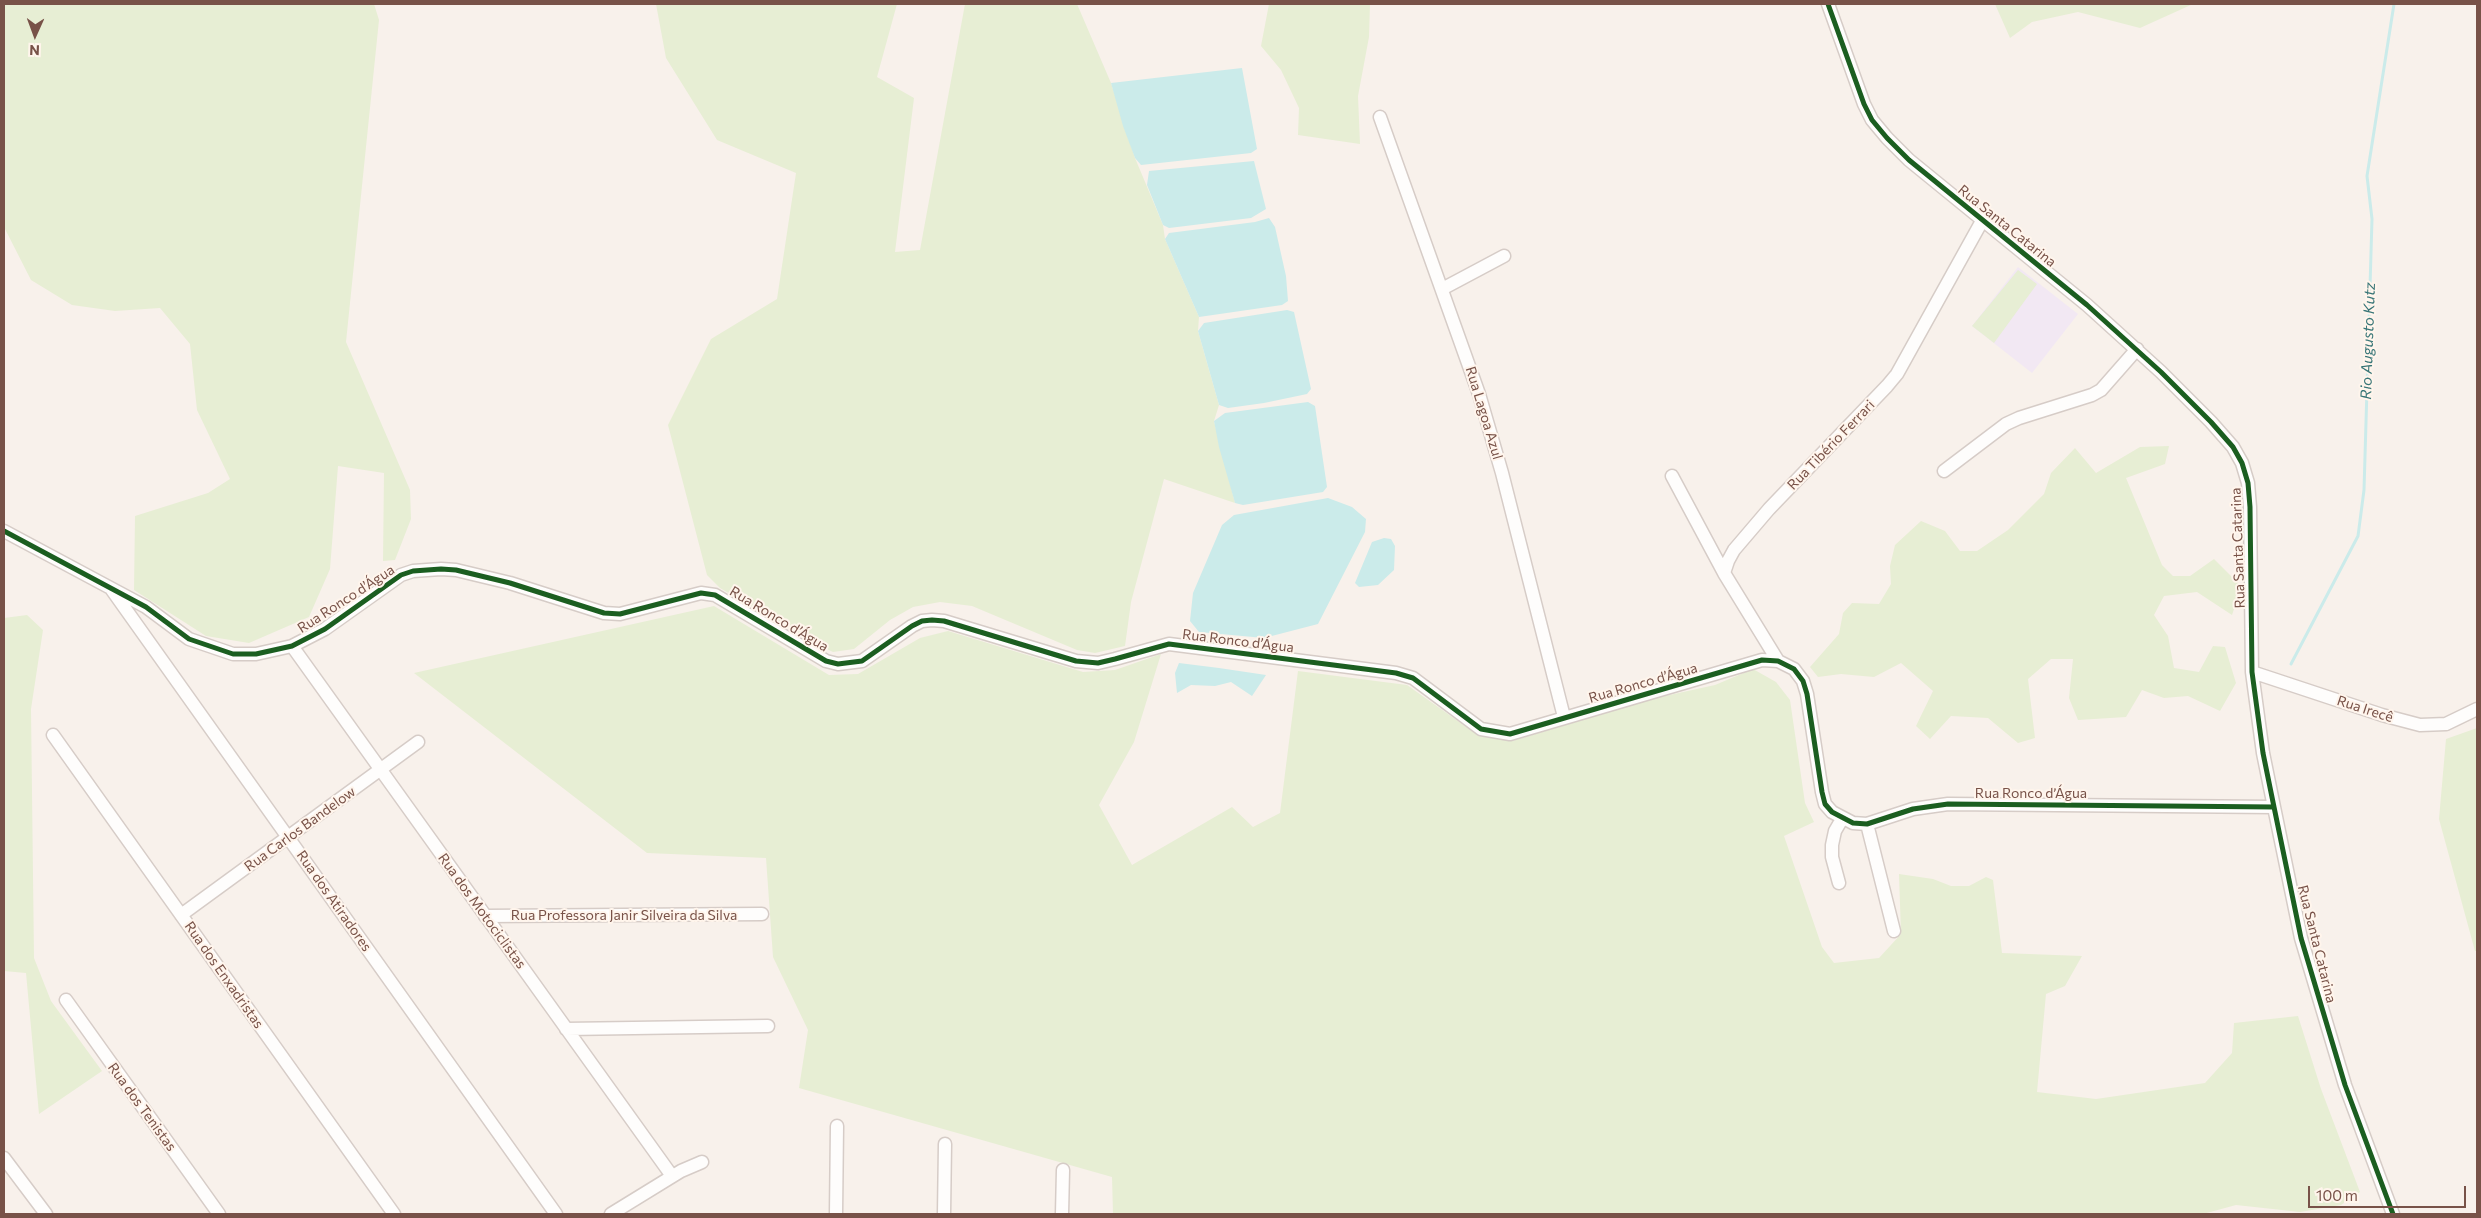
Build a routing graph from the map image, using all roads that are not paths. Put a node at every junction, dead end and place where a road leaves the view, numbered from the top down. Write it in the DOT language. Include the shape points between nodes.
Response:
graph roads {
  1 [pos="1828,4"];
  2 [pos="1380,117"];
  3 [pos="1982,221"];
  4 [pos="1504,256"];
  5 [pos="1442,289"];
  6 [pos="2137,349"];
  7 [pos="1944,470"];
  8 [pos="1672,476"];
  9 [pos="4,531"];
  10 [pos="1724,573"];
  11 [pos="111,588"];
  12 [pos="292,646"];
  13 [pos="1778,661"];
  14 [pos="2252,672"];
  15 [pos="2477,709"];
  16 [pos="1564,718"];
  17 [pos="53,735"];
  18 [pos="418,742"];
  19 [pos="381,770"];
  20 [pos="2274,807"];
  21 [pos="1842,819"];
  22 [pos="1867,824"];
  23 [pos="288,838"];
  24 [pos="1839,883"];
  25 [pos="762,914"];
  26 [pos="181,916"];
  27 [pos="486,916"];
  28 [pos="1894,931"];
  29 [pos="66,1000"];
  30 [pos="768,1026"];
  31 [pos="566,1029"];
  32 [pos="837,1126"];
  33 [pos="945,1144"];
  34 [pos="4,1158"];
  35 [pos="702,1162"];
  36 [pos="1063,1170"];
  37 [pos="672,1176"];
  38 [pos="46,1214"];
  39 [pos="219,1214"];
  40 [pos="394,1214"];
  41 [pos="556,1214"];
  42 [pos="611,1214"];
  43 [pos="836,1214"];
  44 [pos="944,1214"];
  45 [pos="1062,1214"];
  46 [pos="2393,1214"];
  1 -- 3 [label="street, Rua Santa Catarina" via="1872,120 1909,160"];
  2 -- 5 [label="street, Rua Lagoa Azul"];
  3 -- 6 [label="street, Rua Santa Catarina"];
  3 -- 10 [label="street, Rua Tibério Ferrari" via="1897,374 1734,550"];
  4 -- 5 [label="street"];
  5 -- 16 [label="street, Rua Lagoa Azul" via="1479,394 1502,473"];
  6 -- 7 [label="street" via="2101,390 2006,424"];
  6 -- 14 [label="street, Rua Santa Catarina" via="2211,422 2242,463 2250,507"];
  8 -- 10 [label="street"];
  9 -- 11 [label="street, Rua Ronco d’Água"];
  10 -- 13 [label="street"];
  11 -- 12 [label="street, Rua Ronco d’Água" via="146,607 189,639 220,651 245,655"];
  11 -- 23 [label="street, Rua dos Atiradores"];
  12 -- 16 [label="street, Rua Ronco d’Água" via="325,628 400,575 441,569 488,577 604,613 620,614 701,593 715,595 826,661 838,664 862,661 912,626 932,620 1076,661 1098,663 1115,660 1169,644 1396,673 1413,678 1481,729 1496,733 1510,734"];
  12 -- 19 [label="street, Rua dos Motociclistas"];
  13 -- 16 [label="street, Rua Ronco d’Água" via="1762,660"];
  13 -- 21 [label="street" via="1794,669 1803,681 1825,804"];
  14 -- 15 [label="street, Rua Irecê" via="2420,725 2446,724"];
  14 -- 20 [label="street, Rua Santa Catarina"];
  17 -- 26 [label="street, Rua dos Enxadristas"];
  18 -- 19 [label="street, Rua Carlos Bandelow"];
  19 -- 23 [label="street, Rua Carlos Bandelow"];
  19 -- 27 [label="street, Rua dos Motociclistas"];
  20 -- 22 [label="street, Rua Ronco d’Água" via="1948,804 1913,809"];
  20 -- 46 [label="street, Rua Santa Catarina" via="2301,938 2345,1085"];
  21 -- 22 [label="street, Rua Ronco d’Água"];
  21 -- 24 [label="street" via="1832,845"];
  22 -- 28 [label="street"];
  23 -- 26 [label="street, Rua Carlos Bandelow"];
  23 -- 41 [label="street, Rua dos Atiradores"];
  25 -- 27 [label="street, Rua Professora Janir Silveira da Silva"];
  26 -- 40 [label="street, Rua dos Enxadristas"];
  27 -- 31 [label="street, Rua dos Motociclistas"];
  29 -- 39 [label="street, Rua dos Tenistas"];
  30 -- 31 [label="street"];
  31 -- 37 [label="street, Rua dos Motociclistas"];
  32 -- 43 [label="street"];
  33 -- 44 [label="street"];
  34 -- 38 [label="street"];
  35 -- 37 [label="street"];
  36 -- 45 [label="street"];
  37 -- 42 [label="street"];
}
